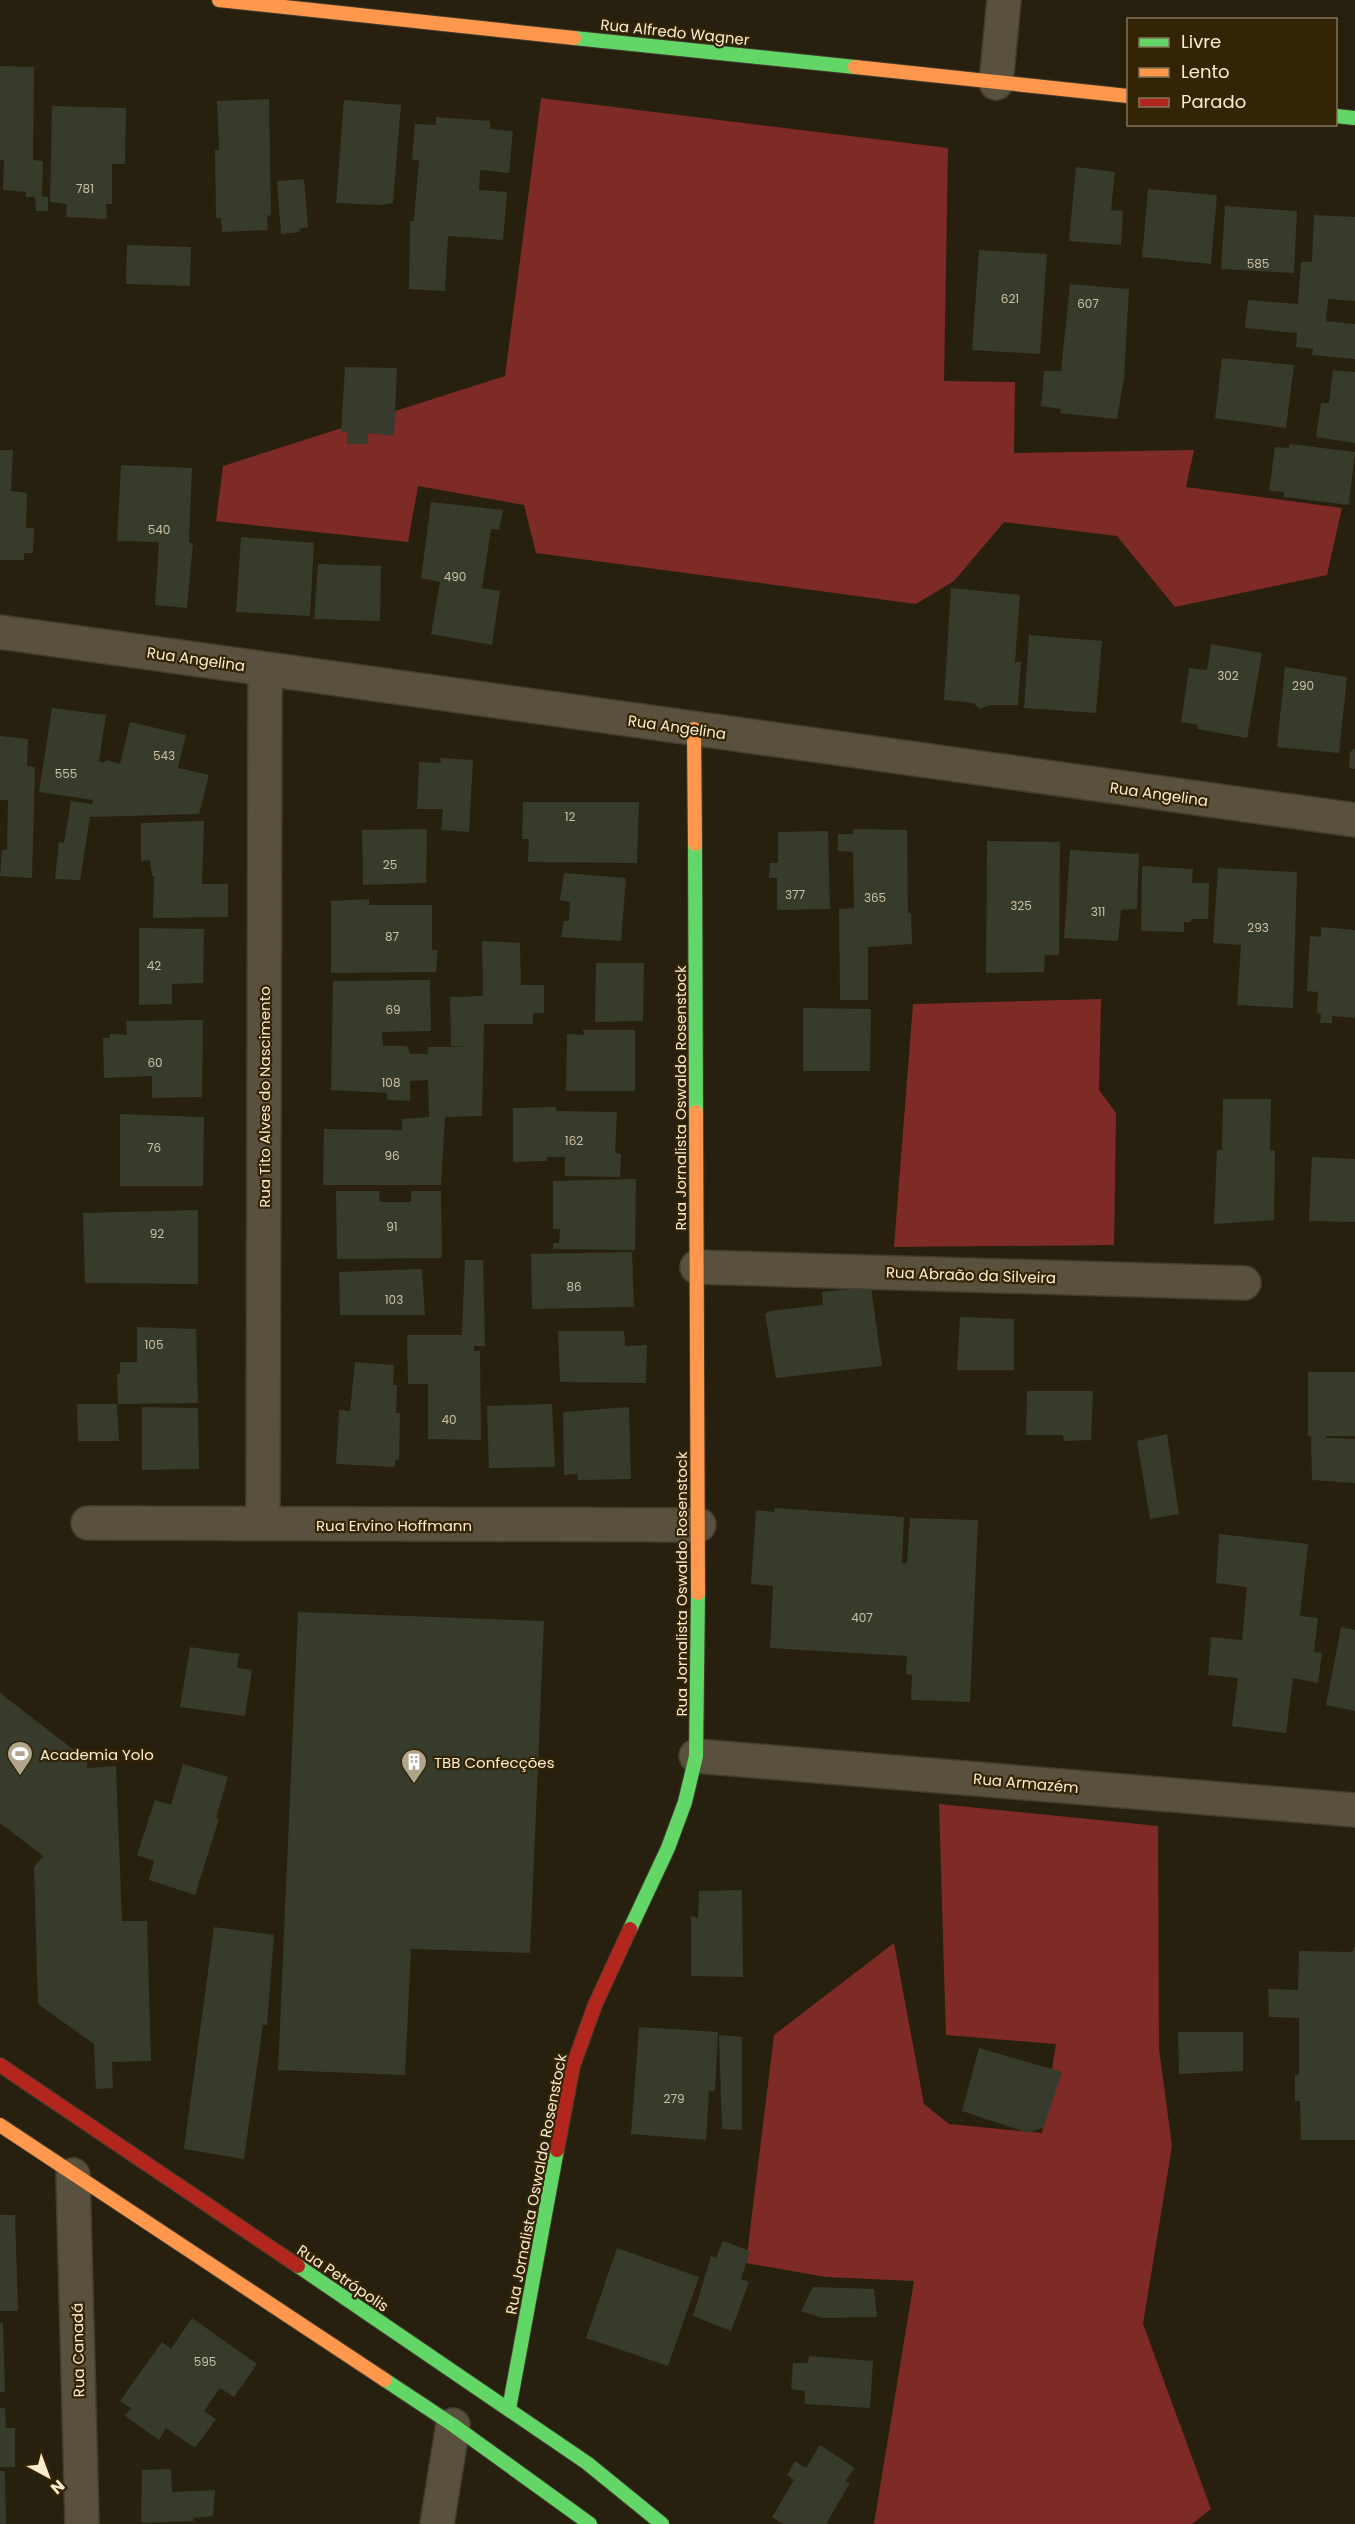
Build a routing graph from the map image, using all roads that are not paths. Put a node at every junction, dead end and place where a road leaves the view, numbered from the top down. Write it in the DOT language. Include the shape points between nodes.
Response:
graph roads {
  1 [pos="219,0"];
  2 [pos="1004,0"];
  3 [pos="996,83"];
  4 [pos="1127,96"];
  5 [pos="1337,116"];
  6 [pos="1355,118"];
  7 [pos="0,632"];
  8 [pos="265,669"];
  9 [pos="694,729"];
  10 [pos="1355,820"];
  11 [pos="697,1267"];
  12 [pos="1244,1283"];
  13 [pos="88,1523"];
  14 [pos="262,1524"];
  15 [pos="699,1526"];
  16 [pos="696,1756"];
  17 [pos="1355,1810"];
  18 [pos="0,2065"];
  19 [pos="0,2125"];
  20 [pos="74,2175"];
  21 [pos="509,2409"];
  22 [pos="453,2425"];
  23 [pos="82,2524"];
  24 [pos="437,2524"];
  25 [pos="590,2524"];
  26 [pos="662,2524"];
  1 -- 3 [label="street, Rua Alfredo Wagner"];
  2 -- 3 [label="street"];
  3 -- 4 [label="street, Rua Alfredo Wagner"];
  5 -- 6 [label="street"];
  7 -- 8 [label="street, Rua Angelina"];
  8 -- 9 [label="street, Rua Angelina"];
  8 -- 14 [label="street, Rua Tito Alves do Nascimento"];
  9 -- 10 [label="street, Rua Angelina"];
  9 -- 11 [label="street, Rua Jornalista Oswaldo Rosenstock"];
  11 -- 12 [label="street, Rua Abraão da Silveira"];
  11 -- 15 [label="street, Rua Jornalista Oswaldo Rosenstock"];
  13 -- 14 [label="street, Rua Ervino Hoffmann"];
  14 -- 15 [label="street, Rua Ervino Hoffmann"];
  15 -- 16 [label="street, Rua Jornalista Oswaldo Rosenstock"];
  16 -- 17 [label="street, Rua Armazém"];
  16 -- 21 [label="street, Rua Jornalista Oswaldo Rosenstock" via="668,1848 595,2005 573,2066"];
  18 -- 21 [label="street, Rua Petrópolis"];
  19 -- 20 [label="street"];
  20 -- 22 [label="street"];
  20 -- 23 [label="street, Rua Canadá"];
  21 -- 26 [label="street, Rua Petrópolis" via="587,2463"];
  22 -- 24 [label="street"];
  22 -- 25 [label="street"];
}
